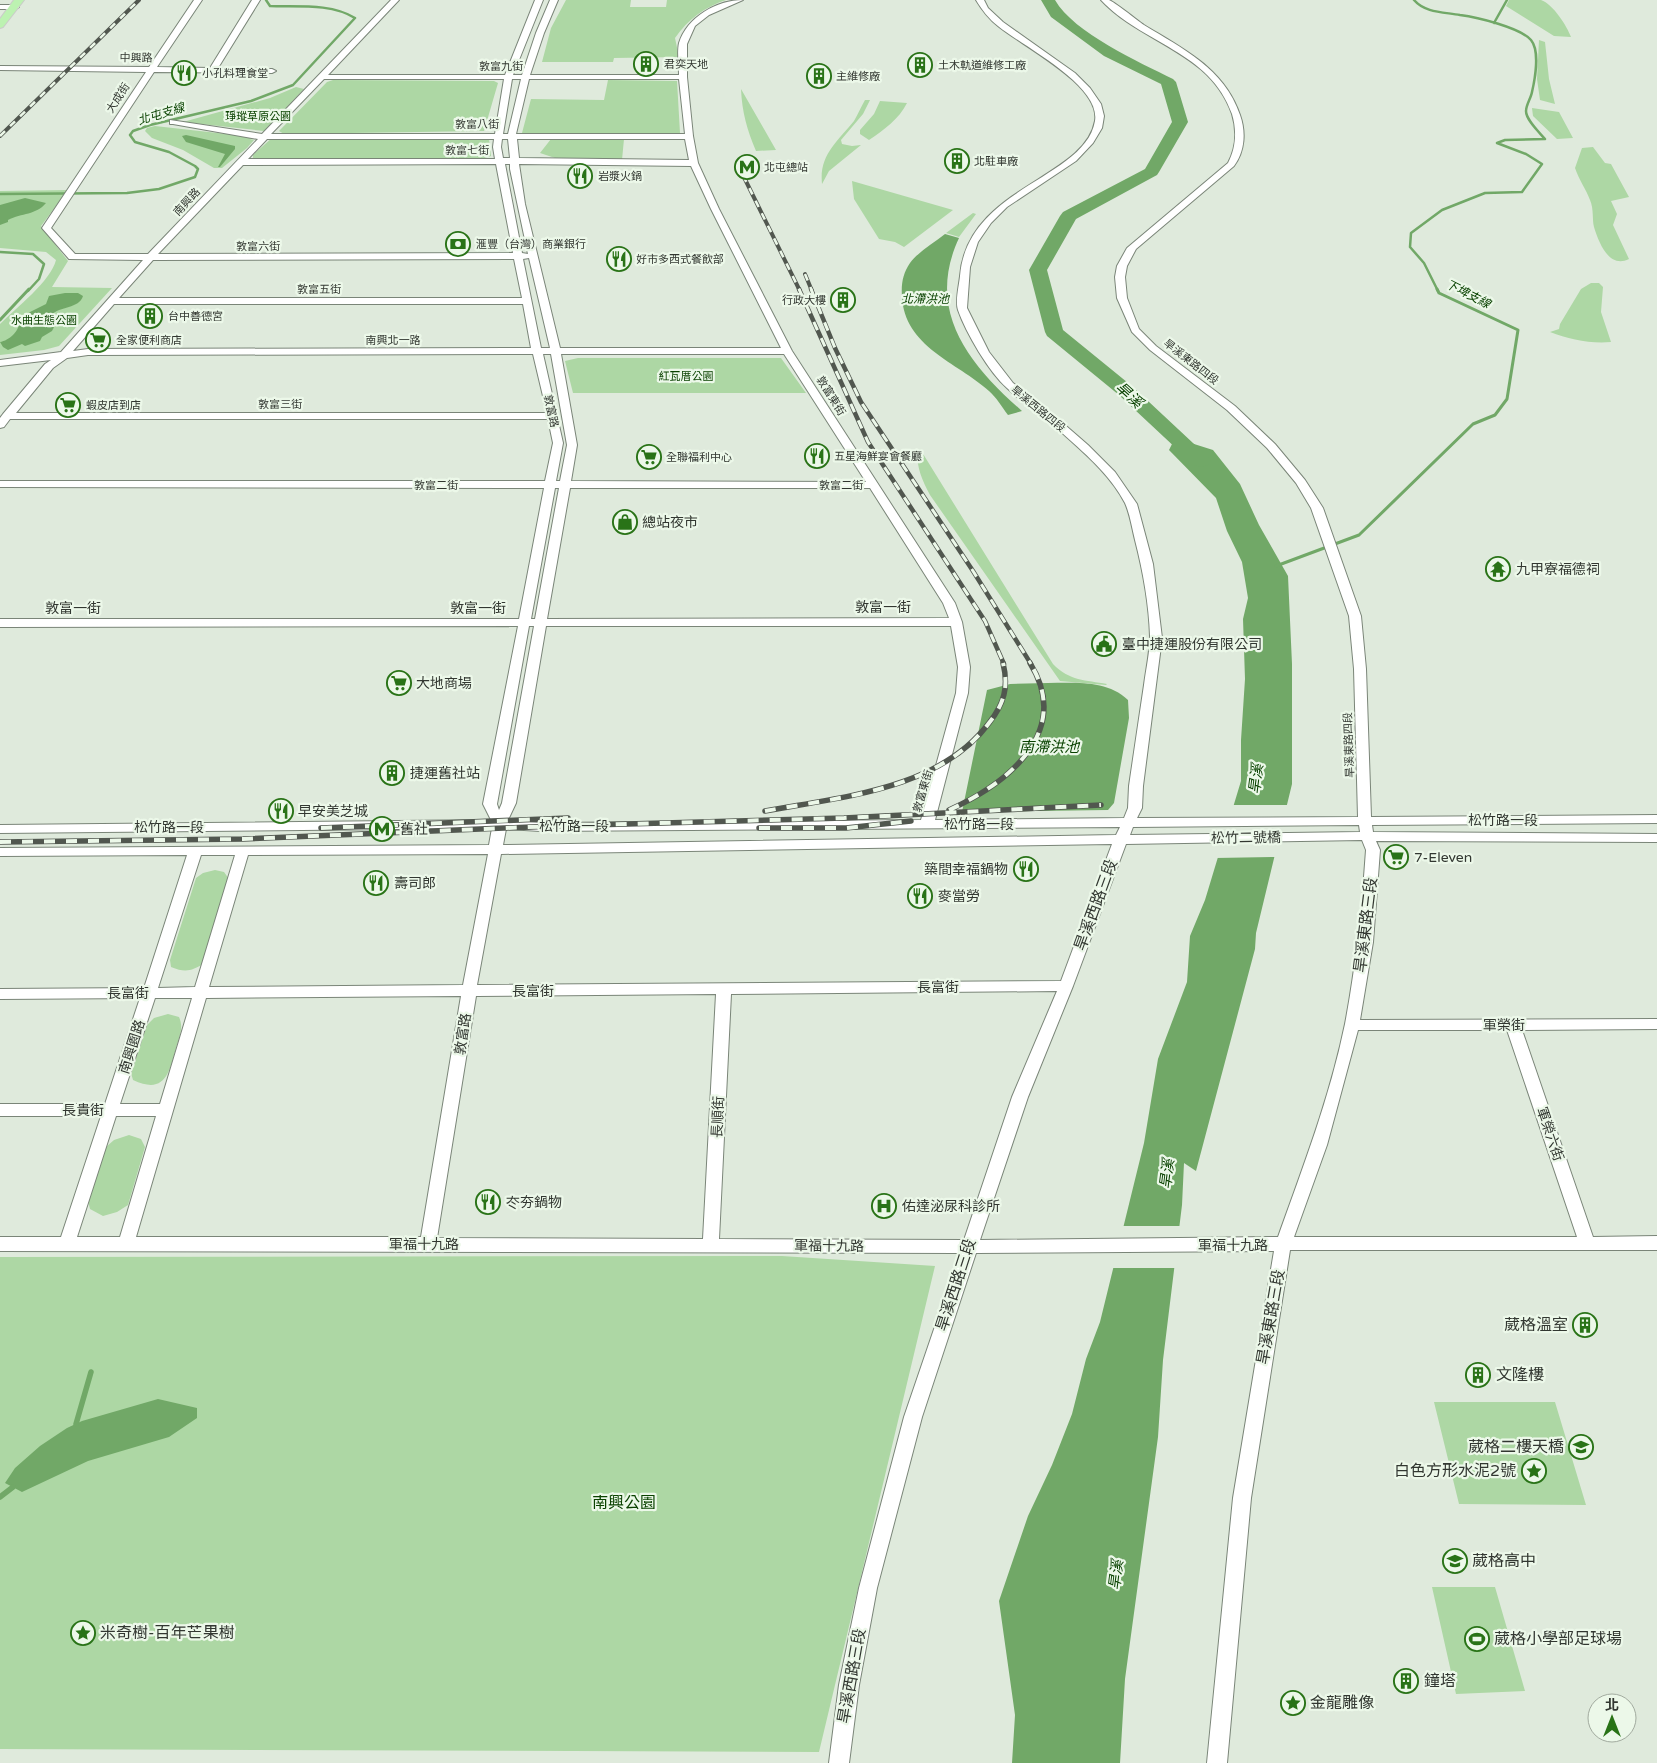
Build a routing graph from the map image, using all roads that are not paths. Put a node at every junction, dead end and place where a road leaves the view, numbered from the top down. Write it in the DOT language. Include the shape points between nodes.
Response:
graph roads {
  1 [pos="198,0"];
  2 [pos="256,0"];
  3 [pos="395,0"];
  4 [pos="539,0"];
  5 [pos="554,0"];
  6 [pos="739,0"];
  7 [pos="980,0"];
  8 [pos="1105,0"];
  9 [pos="7,5"];
  10 [pos="0,25"];
  11 [pos="0,68"];
  12 [pos="150,69"];
  13 [pos="213,70"];
  14 [pos="272,71"];
  15 [pos="320,77"];
  16 [pos="525,77"];
  17 [pos="683,77"];
  18 [pos="508,78"];
  19 [pos="172,122"];
  20 [pos="499,135"];
  21 [pos="512,135"];
  22 [pos="689,136"];
  23 [pos="264,137"];
  24 [pos="515,161"];
  25 [pos="240,162"];
  26 [pos="498,162"];
  27 [pos="694,163"];
  28 [pos="75,185"];
  29 [pos="534,256"];
  30 [pos="150,257"];
  31 [pos="519,257"];
  32 [pos="528,301"];
  33 [pos="111,302"];
  34 [pos="787,351"];
  35 [pos="537,352"];
  36 [pos="555,352"];
  37 [pos="64,355"];
  38 [pos="0,364"];
  39 [pos="7,416"];
  40 [pos="553,416"];
  41 [pos="0,425"];
  42 [pos="0,484"];
  43 [pos="550,485"];
  44 [pos="564,485"];
  45 [pos="872,485"];
  46 [pos="540,622"];
  47 [pos="956,622"];
  48 [pos="0,623"];
  49 [pos="524,623"];
  50 [pos="1657,819"];
  51 [pos="1350,822"];
  52 [pos="1128,823"];
  53 [pos="1148,823"];
  54 [pos="500,824"];
  55 [pos="927,824"];
  56 [pos="154,828"];
  57 [pos="0,829"];
  58 [pos="1366,829"];
  59 [pos="1350,836"];
  60 [pos="1657,838"];
  61 [pos="1142,839"];
  62 [pos="1120,840"];
  63 [pos="496,849"];
  64 [pos="146,850"];
  65 [pos="196,850"];
  66 [pos="243,850"];
  67 [pos="0,852"];
  68 [pos="1066,986"];
  69 [pos="724,989"];
  70 [pos="470,991"];
  71 [pos="149,993"];
  72 [pos="200,993"];
  73 [pos="0,994"];
  74 [pos="1657,1024"];
  75 [pos="1352,1025"];
  76 [pos="1513,1025"];
  77 [pos="0,1110"];
  78 [pos="111,1110"];
  79 [pos="165,1110"];
  80 [pos="1588,1242"];
  81 [pos="67,1243"];
  82 [pos="1657,1243"];
  83 [pos="0,1244"];
  84 [pos="126,1244"];
  85 [pos="428,1244"];
  86 [pos="711,1244"];
  87 [pos="1283,1245"];
  88 [pos="969,1247"];
  89 [pos="839,1763"];
  90 [pos="1217,1763"];
  1 -- 12 [label="street, 大成街"];
  2 -- 13 [label="street"];
  3 -- 15 [label="street, 南興路"];
  4 -- 18 [label="street, 敦富路"];
  5 -- 16 [label="street, 敦富路"];
  6 -- 17 [label="street, 敦富東街" via="706,13 692,25 683,44"];
  7 -- 52 [label="street, 旱溪西路四段" via="1000,24 1087,90 1097,104 1100,116 1098,128 1089,143 1073,158 1004,205 988,221 974,242 965,267 962,308 984,353 1008,385 1084,447 1110,474 1131,504 1147,564 1156,638 1135,808"];
  8 -- 58 [label="street, 旱溪東路四段" via="1215,75 1236,112 1240,129 1232,163 1132,248 1122,266 1122,298 1135,330 1152,348 1231,408 1271,446 1301,482 1316,508 1355,616"];
  9 -- 10 [label="main road"];
  11 -- 12 [label="street, 中興路"];
  12 -- 13 [label="street, 中興路"];
  12 -- 28 [label="street, 大成街"];
  13 -- 14 [label="street, 中興路"];
  15 -- 18 [label="street, 敦富九街"];
  15 -- 23 [label="street, 南興路"];
  16 -- 17 [label="street, 敦富九街"];
  16 -- 18 [label="street, 敦富九街"];
  16 -- 21 [label="street, 敦富路"];
  17 -- 22 [label="street, 敦富東街"];
  18 -- 20 [label="street, 敦富路"];
  19 -- 23 [label="street, 敦富八街"];
  20 -- 21 [label="street, 敦富八街"];
  20 -- 23 [label="street, 敦富八街"];
  20 -- 26 [label="street, 敦富路"];
  21 -- 22 [label="street, 敦富八街"];
  21 -- 24 [label="street, 敦富路"];
  22 -- 27 [label="street, 敦富東街"];
  23 -- 25 [label="street, 南興路"];
  24 -- 26 [label="street, 敦富七街"];
  24 -- 27 [label="street, 敦富七街"];
  24 -- 29 [label="street, 敦富路" via="523,219"];
  25 -- 26 [label="street, 敦富七街"];
  25 -- 30 [label="street, 南興路"];
  26 -- 31 [label="street, 敦富路"];
  27 -- 34 [label="street, 敦富東街"];
  28 -- 30 [label="street, 敦富六街" via="46,228 72,257"];
  29 -- 31 [label="street, 敦富六街"];
  29 -- 36 [label="street, 敦富路"];
  30 -- 31 [label="street, 敦富六街"];
  30 -- 33 [label="street, 南興路"];
  31 -- 32 [label="street, 敦富路"];
  32 -- 33 [label="street, 敦富五街"];
  32 -- 35 [label="street, 敦富路"];
  33 -- 37 [label="street, 南興路"];
  34 -- 36 [label="street, 南興北一路"];
  34 -- 45 [label="street, 敦富東街"];
  35 -- 36 [label="street, 南興北一路"];
  35 -- 37 [label="street, 南興北一路" via="88,352"];
  35 -- 40 [label="street, 敦富路"];
  36 -- 44 [label="street, 敦富路" via="572,445"];
  37 -- 38 [label="street, 南興北一路"];
  37 -- 39 [label="street, 南興路" via="49,366"];
  39 -- 40 [label="street, 敦富三街"];
  39 -- 41 [label="street, 南興路"];
  40 -- 43 [label="street, 敦富路" via="558,443"];
  42 -- 43 [label="street, 敦富二街"];
  43 -- 44 [label="street, 敦富二街"];
  43 -- 49 [label="street, 敦富路"];
  44 -- 45 [label="street, 敦富二街"];
  44 -- 46 [label="street, 敦富路"];
  45 -- 47 [label="street, 敦富東街" via="949,603"];
  46 -- 47 [label="street, 敦富一街"];
  46 -- 49 [label="street, 敦富一街"];
  46 -- 54 [label="street, 敦富路" via="509,803"];
  47 -- 55 [label="street, 敦富東街" via="964,667 962,693"];
  48 -- 49 [label="street, 敦富一街"];
  49 -- 54 [label="street, 敦富路" via="490,804"];
  50 -- 58 [label="street, 松竹路一段"];
  51 -- 53 [label="street, 松竹二號橋"];
  51 -- 58 [label="street, 松竹路一段"];
  52 -- 53 [label="street, 松竹路一段"];
  52 -- 55 [label="street, 松竹路一段"];
  52 -- 62 [label="street, 旱溪西路三段"];
  54 -- 55 [label="street, 松竹路一段" via="549,827"];
  54 -- 56 [label="street, 松竹路一段"];
  54 -- 63 [label="street, 敦富路"];
  56 -- 57 [label="street, 松竹路一段"];
  56 -- 64 [label="street"];
  58 -- 59 [label="street, 松竹路一段"];
  58 -- 60 [label="street, 松竹路一段" via="1454,838"];
  58 -- 75 [label="street, 旱溪東路三段" via="1373,850 1373,871 1366,942"];
  59 -- 61 [label="street, 松竹二號橋"];
  61 -- 62 [label="street, 松竹路一段"];
  62 -- 63 [label="street, 松竹路一段"];
  62 -- 68 [label="street, 旱溪西路三段"];
  63 -- 66 [label="street, 松竹路一段"];
  63 -- 70 [label="street, 敦富路"];
  64 -- 65 [label="street, 松竹路一段"];
  64 -- 67 [label="street, 松竹路一段"];
  65 -- 66 [label="street, 松竹路一段"];
  65 -- 71 [label="street, 南興園路"];
  66 -- 72 [label="street"];
  68 -- 69 [label="street, 長富街"];
  68 -- 88 [label="street, 旱溪西路三段" via="1020,1098"];
  69 -- 70 [label="street, 長富街"];
  69 -- 86 [label="street, 長順街"];
  70 -- 72 [label="street, 長富街"];
  70 -- 85 [label="street, 敦富路"];
  71 -- 72 [label="street, 長富街"];
  71 -- 73 [label="street, 長富街"];
  71 -- 78 [label="street, 南興園路"];
  72 -- 79 [label="street"];
  74 -- 76 [label="street, 軍榮街"];
  75 -- 76 [label="street, 軍榮街"];
  75 -- 87 [label="street, 旱溪東路三段" via="1319,1146"];
  76 -- 80 [label="street, 軍榮六街"];
  77 -- 78 [label="street, 長貴街"];
  78 -- 79 [label="street, 長貴街"];
  78 -- 81 [label="street, 南興園路"];
  79 -- 84 [label="street"];
  80 -- 82 [label="street, 軍福十九路"];
  80 -- 87 [label="street, 軍福十九路"];
  81 -- 83 [label="street, 軍福十九路"];
  81 -- 84 [label="street, 軍福十九路"];
  84 -- 85 [label="street, 軍福十九路"];
  85 -- 86 [label="street, 軍福十九路"];
  86 -- 88 [label="street, 軍福十九路"];
  87 -- 88 [label="street, 軍福十九路"];
  87 -- 90 [label="street, 旱溪東路三段" via="1242,1498"];
  88 -- 89 [label="street, 旱溪西路三段" via="912,1417 893,1486 868,1588"];
}
